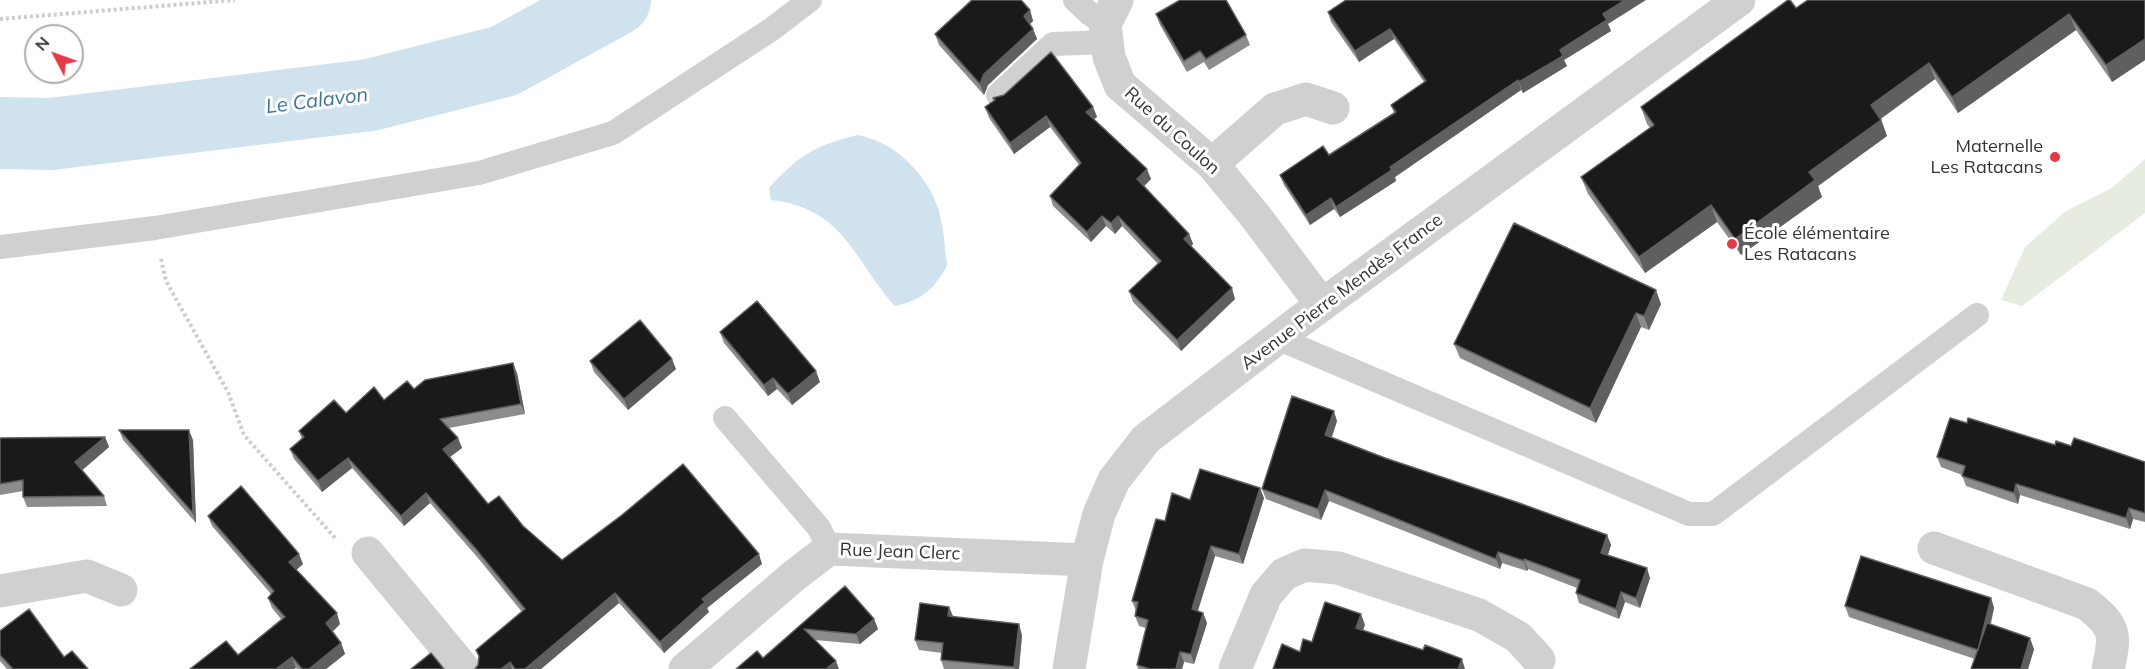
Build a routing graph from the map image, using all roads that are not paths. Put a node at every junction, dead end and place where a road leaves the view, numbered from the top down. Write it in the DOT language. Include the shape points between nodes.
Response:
graph roads {
  1 [pos="810,0"];
  2 [pos="1075,0"];
  3 [pos="1739,0"];
  4 [pos="1110,22"];
  5 [pos="998,95"];
  6 [pos="1333,108"];
  7 [pos="1212,164"];
  8 [pos="0,247"];
  9 [pos="1322,305"];
  10 [pos="1977,315"];
  11 [pos="1278,338"];
  12 [pos="725,418"];
  13 [pos="1934,548"];
  14 [pos="829,549"];
  15 [pos="368,553"];
  16 [pos="1087,560"];
  17 [pos="122,590"];
  18 [pos="0,591"];
  19 [pos="1539,660"];
  20 [pos="464,669"];
  21 [pos="685,669"];
  22 [pos="1069,669"];
  23 [pos="1235,669"];
  24 [pos="2108,669"];
  1 -- 8 [label="lane" via="613,133 479,173 155,228"];
  2 -- 4 [label="lane" via="1090,14"];
  3 -- 9 [label="street, Avenue Pierre Mendès France"];
  4 -- 5 [label="lane" via="1053,44"];
  4 -- 7 [label="street, Rue du Coulon" via="1109,57 1120,85"];
  6 -- 7 [label="street" via="1306,99 1275,110"];
  7 -- 9 [label="street, Rue du Coulon"];
  9 -- 11 [label="street, Avenue Pierre Mendès France"];
  10 -- 11 [label="lane" via="1713,514 1689,514"];
  11 -- 16 [label="street, Avenue Pierre Mendès France" via="1146,439 1114,480 1099,514"];
  12 -- 14 [label="lane" via="819,528"];
  13 -- 24 [label="street" via="2087,604 2112,629"];
  14 -- 16 [label="street, Rue Jean Clerc"];
  14 -- 21 [label="street, Rue Jean Clerc"];
  15 -- 20 [label="street"];
  16 -- 22 [label="street, Avenue Pierre Mendès France"];
  17 -- 18 [label="street" via="87,576"];
  19 -- 23 [label="street" via="1518,637 1479,615 1338,568 1305,565 1284,574 1266,595"];
}
